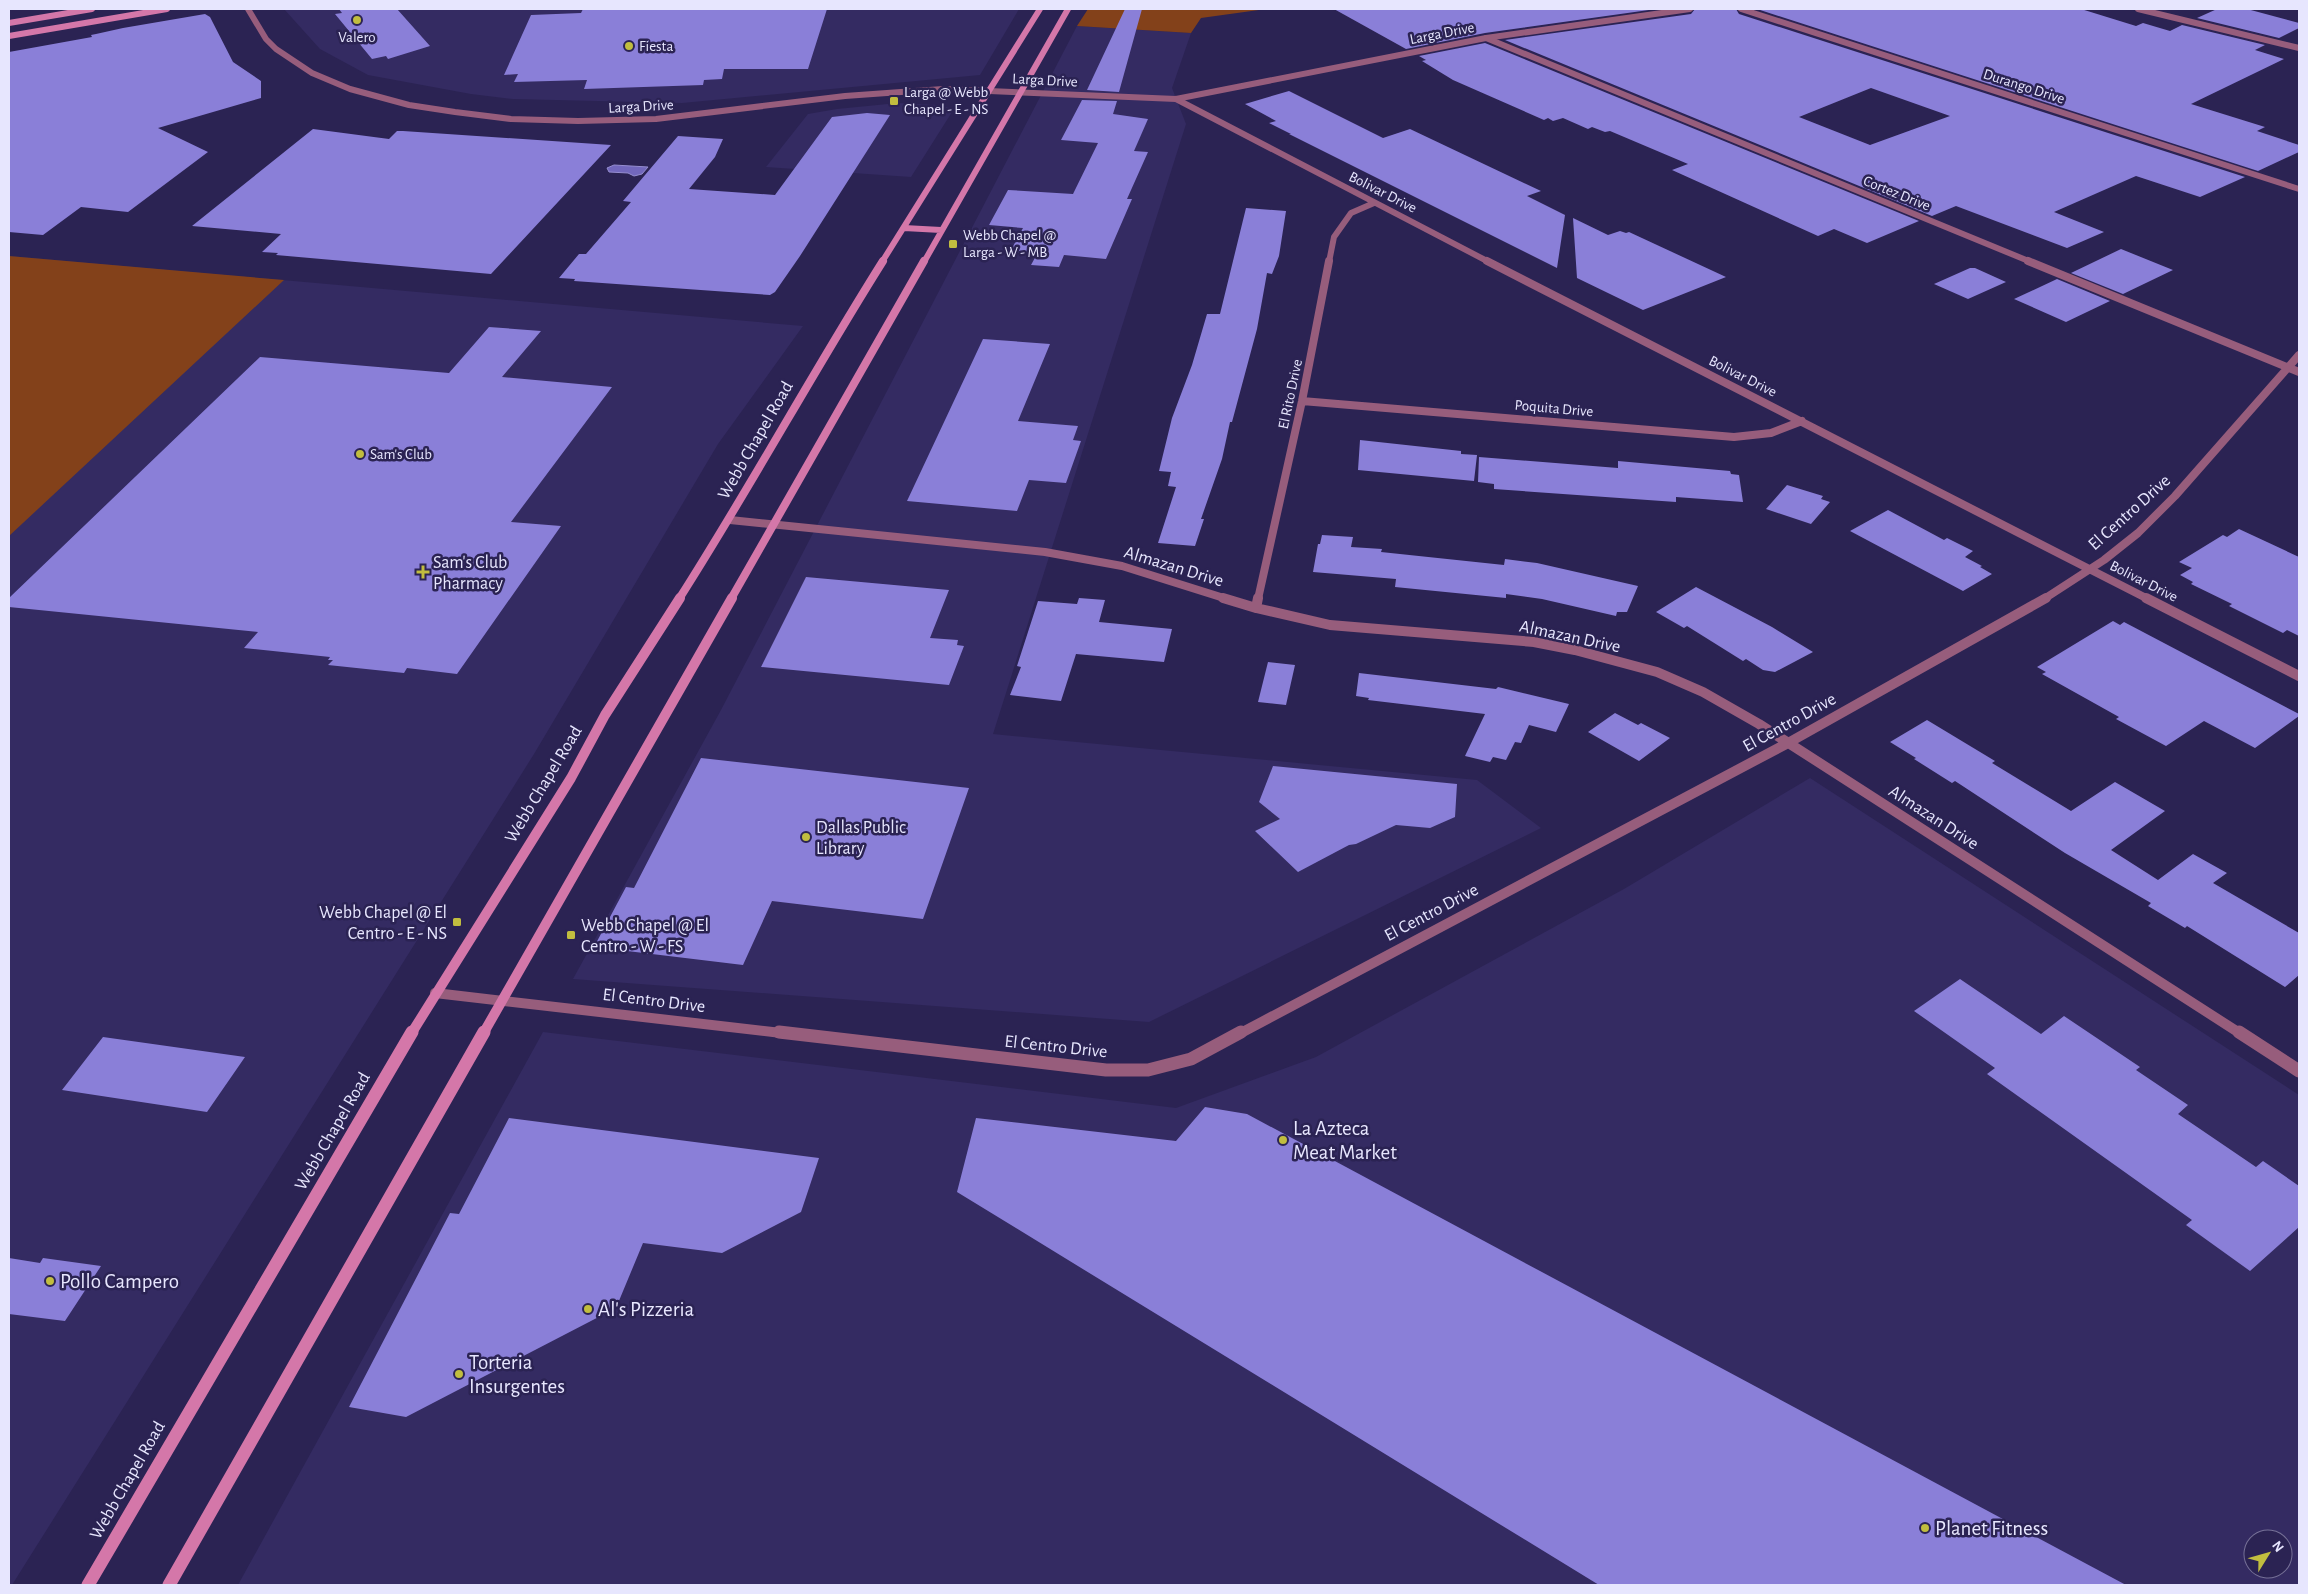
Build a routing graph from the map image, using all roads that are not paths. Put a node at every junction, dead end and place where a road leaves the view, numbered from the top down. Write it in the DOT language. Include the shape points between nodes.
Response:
graph roads {
  1 [pos="92,9"];
  2 [pos="167,9"];
  3 [pos="248,9"];
  4 [pos="1040,9"];
  5 [pos="1068,9"];
  6 [pos="1690,9"];
  7 [pos="1741,9"];
  8 [pos="2138,9"];
  9 [pos="9,23"];
  10 [pos="9,36"];
  11 [pos="1486,38"];
  12 [pos="2299,48"];
  13 [pos="989,90"];
  14 [pos="1022,91"];
  15 [pos="1176,99"];
  16 [pos="2299,189"];
  17 [pos="1374,203"];
  18 [pos="904,228"];
  19 [pos="941,230"];
  20 [pos="2299,355"];
  21 [pos="2288,368"];
  22 [pos="2299,372"];
  23 [pos="1302,401"];
  24 [pos="1802,421"];
  25 [pos="730,520"];
  26 [pos="773,525"];
  27 [pos="2090,569"];
  28 [pos="1256,608"];
  29 [pos="2299,676"];
  30 [pos="1788,743"];
  31 [pos="435,993"];
  32 [pos="501,1000"];
  33 [pos="2299,1072"];
  34 [pos="88,1585"];
  35 [pos="169,1585"];
  1 -- 9 [label="main road"];
  2 -- 10 [label="main road"];
  3 -- 13 [label="street, Larga Drive" via="276,49 292,62 327,80 409,105 510,119 656,119 845,96 943,89"];
  4 -- 13 [label="main road, Webb Chapel Road"];
  5 -- 14 [label="main road"];
  6 -- 11 [label="street, Larga Drive"];
  7 -- 16 [label="street, Durango Drive"];
  8 -- 12 [label="street"];
  11 -- 15 [label="street, Larga Drive"];
  11 -- 21 [label="street, Cortez Drive"];
  13 -- 14 [label="street, Larga Drive"];
  13 -- 18 [label="main road, Webb Chapel Road"];
  14 -- 15 [label="street, Larga Drive"];
  14 -- 19 [label="main road"];
  15 -- 17 [label="street, Bolivar Drive"];
  17 -- 23 [label="street, El Rito Drive" via="1351,213 1334,237"];
  17 -- 24 [label="street, Bolivar Drive"];
  18 -- 19 [label="main road"];
  18 -- 25 [label="main road, Webb Chapel Road" via="845,321"];
  19 -- 26 [label="main road"];
  20 -- 21 [label="street, El Centro Drive"];
  21 -- 22 [label="street, Cortez Drive"];
  21 -- 27 [label="street, El Centro Drive" via="2175,496 2138,533"];
  23 -- 24 [label="street, Poquita Drive" via="1734,437 1771,433"];
  23 -- 28 [label="street, El Rito Drive"];
  24 -- 27 [label="street, Bolivar Drive"];
  25 -- 26 [label="street, Almazan Drive"];
  25 -- 31 [label="main road, Webb Chapel Road" via="605,715 571,778"];
  26 -- 28 [label="street, Almazan Drive" via="1045,552 1122,566"];
  26 -- 32 [label="main road"];
  27 -- 29 [label="street, Bolivar Drive"];
  27 -- 30 [label="street, El Centro Drive" via="2018,614"];
  28 -- 30 [label="street, Almazan Drive" via="1330,625 1534,642 1575,650 1656,672 1703,692"];
  30 -- 32 [label="street, El Centro Drive" via="1217,1047 1191,1059 1148,1070 1106,1070"];
  30 -- 33 [label="street, Almazan Drive"];
  31 -- 32 [label="street, El Centro Drive"];
  31 -- 34 [label="main road, Webb Chapel Road"];
  32 -- 35 [label="main road"];
}
